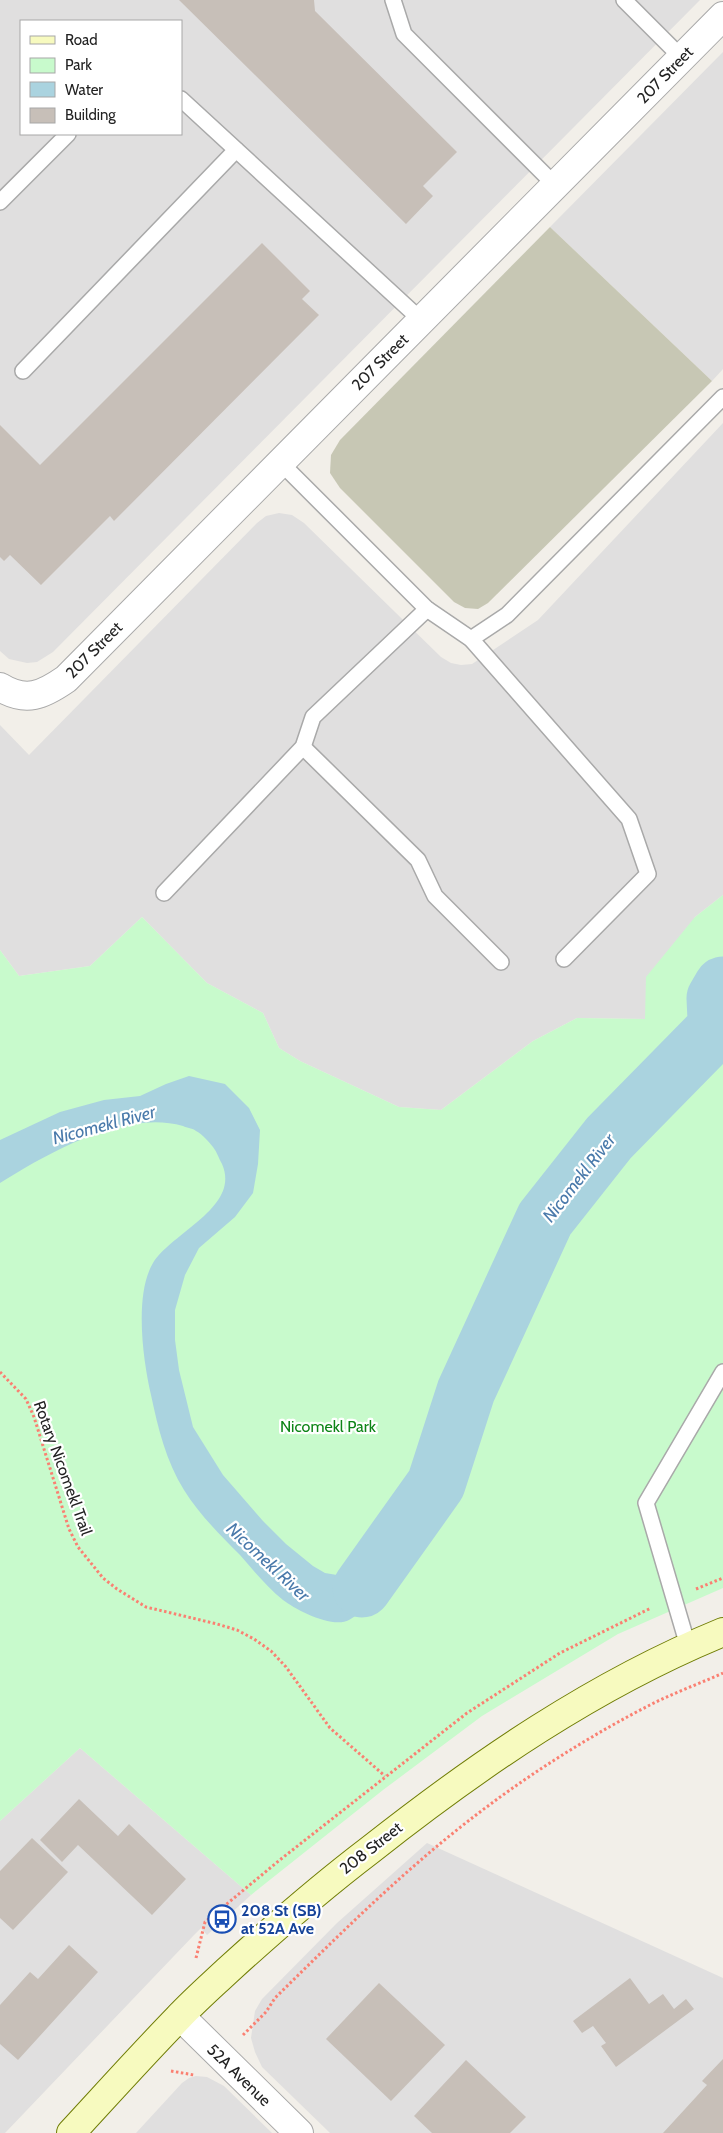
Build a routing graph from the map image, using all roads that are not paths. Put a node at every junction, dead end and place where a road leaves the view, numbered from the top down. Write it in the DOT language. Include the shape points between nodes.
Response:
graph roads {
  1 [pos="393,0"];
  2 [pos="624,0"];
  3 [pos="723,16"];
  4 [pos="682,58"];
  5 [pos="182,100"];
  6 [pos="67,135"];
  7 [pos="236,150"];
  8 [pos="556,186"];
  9 [pos="0,202"];
  10 [pos="421,320"];
  11 [pos="23,370"];
  12 [pos="723,397"];
  13 [pos="281,463"];
  14 [pos="427,609"];
  15 [pos="471,639"];
  16 [pos="0,687"];
  17 [pos="302,746"];
  18 [pos="164,893"];
  19 [pos="564,959"];
  20 [pos="501,962"];
  21 [pos="723,1372"];
  22 [pos="723,1632"];
  23 [pos="688,1646"];
  24 [pos="180,2016"];
  25 [pos="72,2133"];
  26 [pos="299,2133"];
  1 -- 8 [label="lane" via="404,34"];
  2 -- 4 [label="lane"];
  3 -- 4 [label="street, 207 Street"];
  4 -- 8 [label="street, 207 Street"];
  5 -- 7 [label="lane"];
  6 -- 9 [label="lane"];
  7 -- 10 [label="lane"];
  7 -- 11 [label="lane"];
  8 -- 10 [label="street, 207 Street"];
  10 -- 13 [label="street, 207 Street"];
  12 -- 15 [label="lane" via="507,614"];
  13 -- 14 [label="lane"];
  13 -- 16 [label="street, 207 Street" via="66,678 48,691 28,697 11,694"];
  14 -- 15 [label="lane"];
  14 -- 17 [label="lane" via="313,717"];
  15 -- 19 [label="lane" via="629,819 648,874"];
  17 -- 18 [label="lane"];
  17 -- 20 [label="lane" via="418,860 435,896"];
  21 -- 23 [label="lane" via="646,1503"];
  22 -- 23 [label="main road, 208 Street"];
  23 -- 24 [label="main road, 208 Street" via="613,1684 542,1726 413,1815 266,1935"];
  24 -- 25 [label="main road, 208 Street"];
  24 -- 26 [label="street, 52A Avenue"];
}
